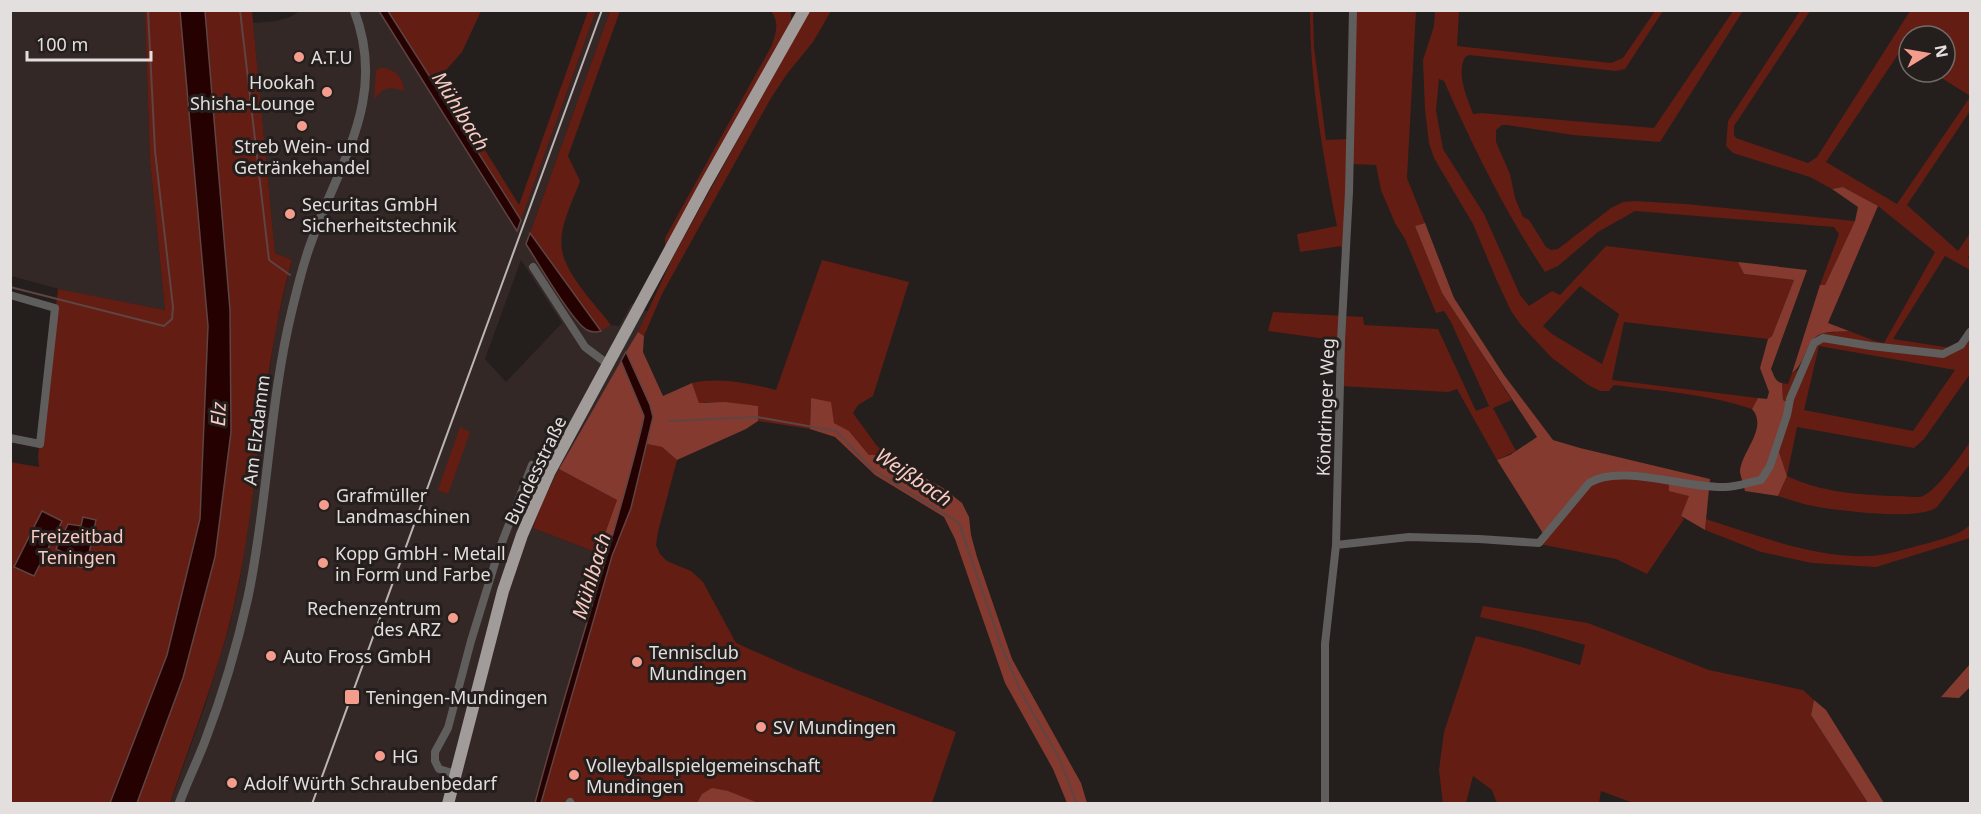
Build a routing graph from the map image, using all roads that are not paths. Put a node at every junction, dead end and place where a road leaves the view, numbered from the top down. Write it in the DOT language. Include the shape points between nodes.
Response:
graph roads {
  1 [pos="354,10"];
  2 [pos="804,10"];
  3 [pos="1353,10"];
  4 [pos="533,267"];
  5 [pos="10,295"];
  6 [pos="1971,332"];
  7 [pos="609,366"];
  8 [pos="10,438"];
  9 [pos="532,465"];
  10 [pos="1336,545"];
  11 [pos="456,774"];
  12 [pos="179,804"];
  13 [pos="448,804"];
  14 [pos="1325,804"];
  1 -- 12 [label="street, Am Elzdamm" via="365,61 359,122 311,240 280,374 256,555 237,640"];
  2 -- 7 [label="main road, Bundesstraße"];
  3 -- 10 [label="street, Köndringer Weg"];
  4 -- 7 [label="street" via="585,346"];
  5 -- 8 [label="street" via="55,308 40,444"];
  6 -- 10 [label="street" via="1961,345 1943,354 1823,338 1814,343 1790,399 1770,466 1761,480 1724,487 1622,475 1599,476 1588,483 1539,543 1409,537"];
  7 -- 11 [label="main road, Bundesstraße" via="549,473 522,535 499,604"];
  9 -- 11 [label="street" via="499,550 448,728 435,752 439,769"];
  10 -- 14 [label="street, Köndringer Weg" via="1325,644"];
  11 -- 13 [label="main road, Bundesstraße"];
}
